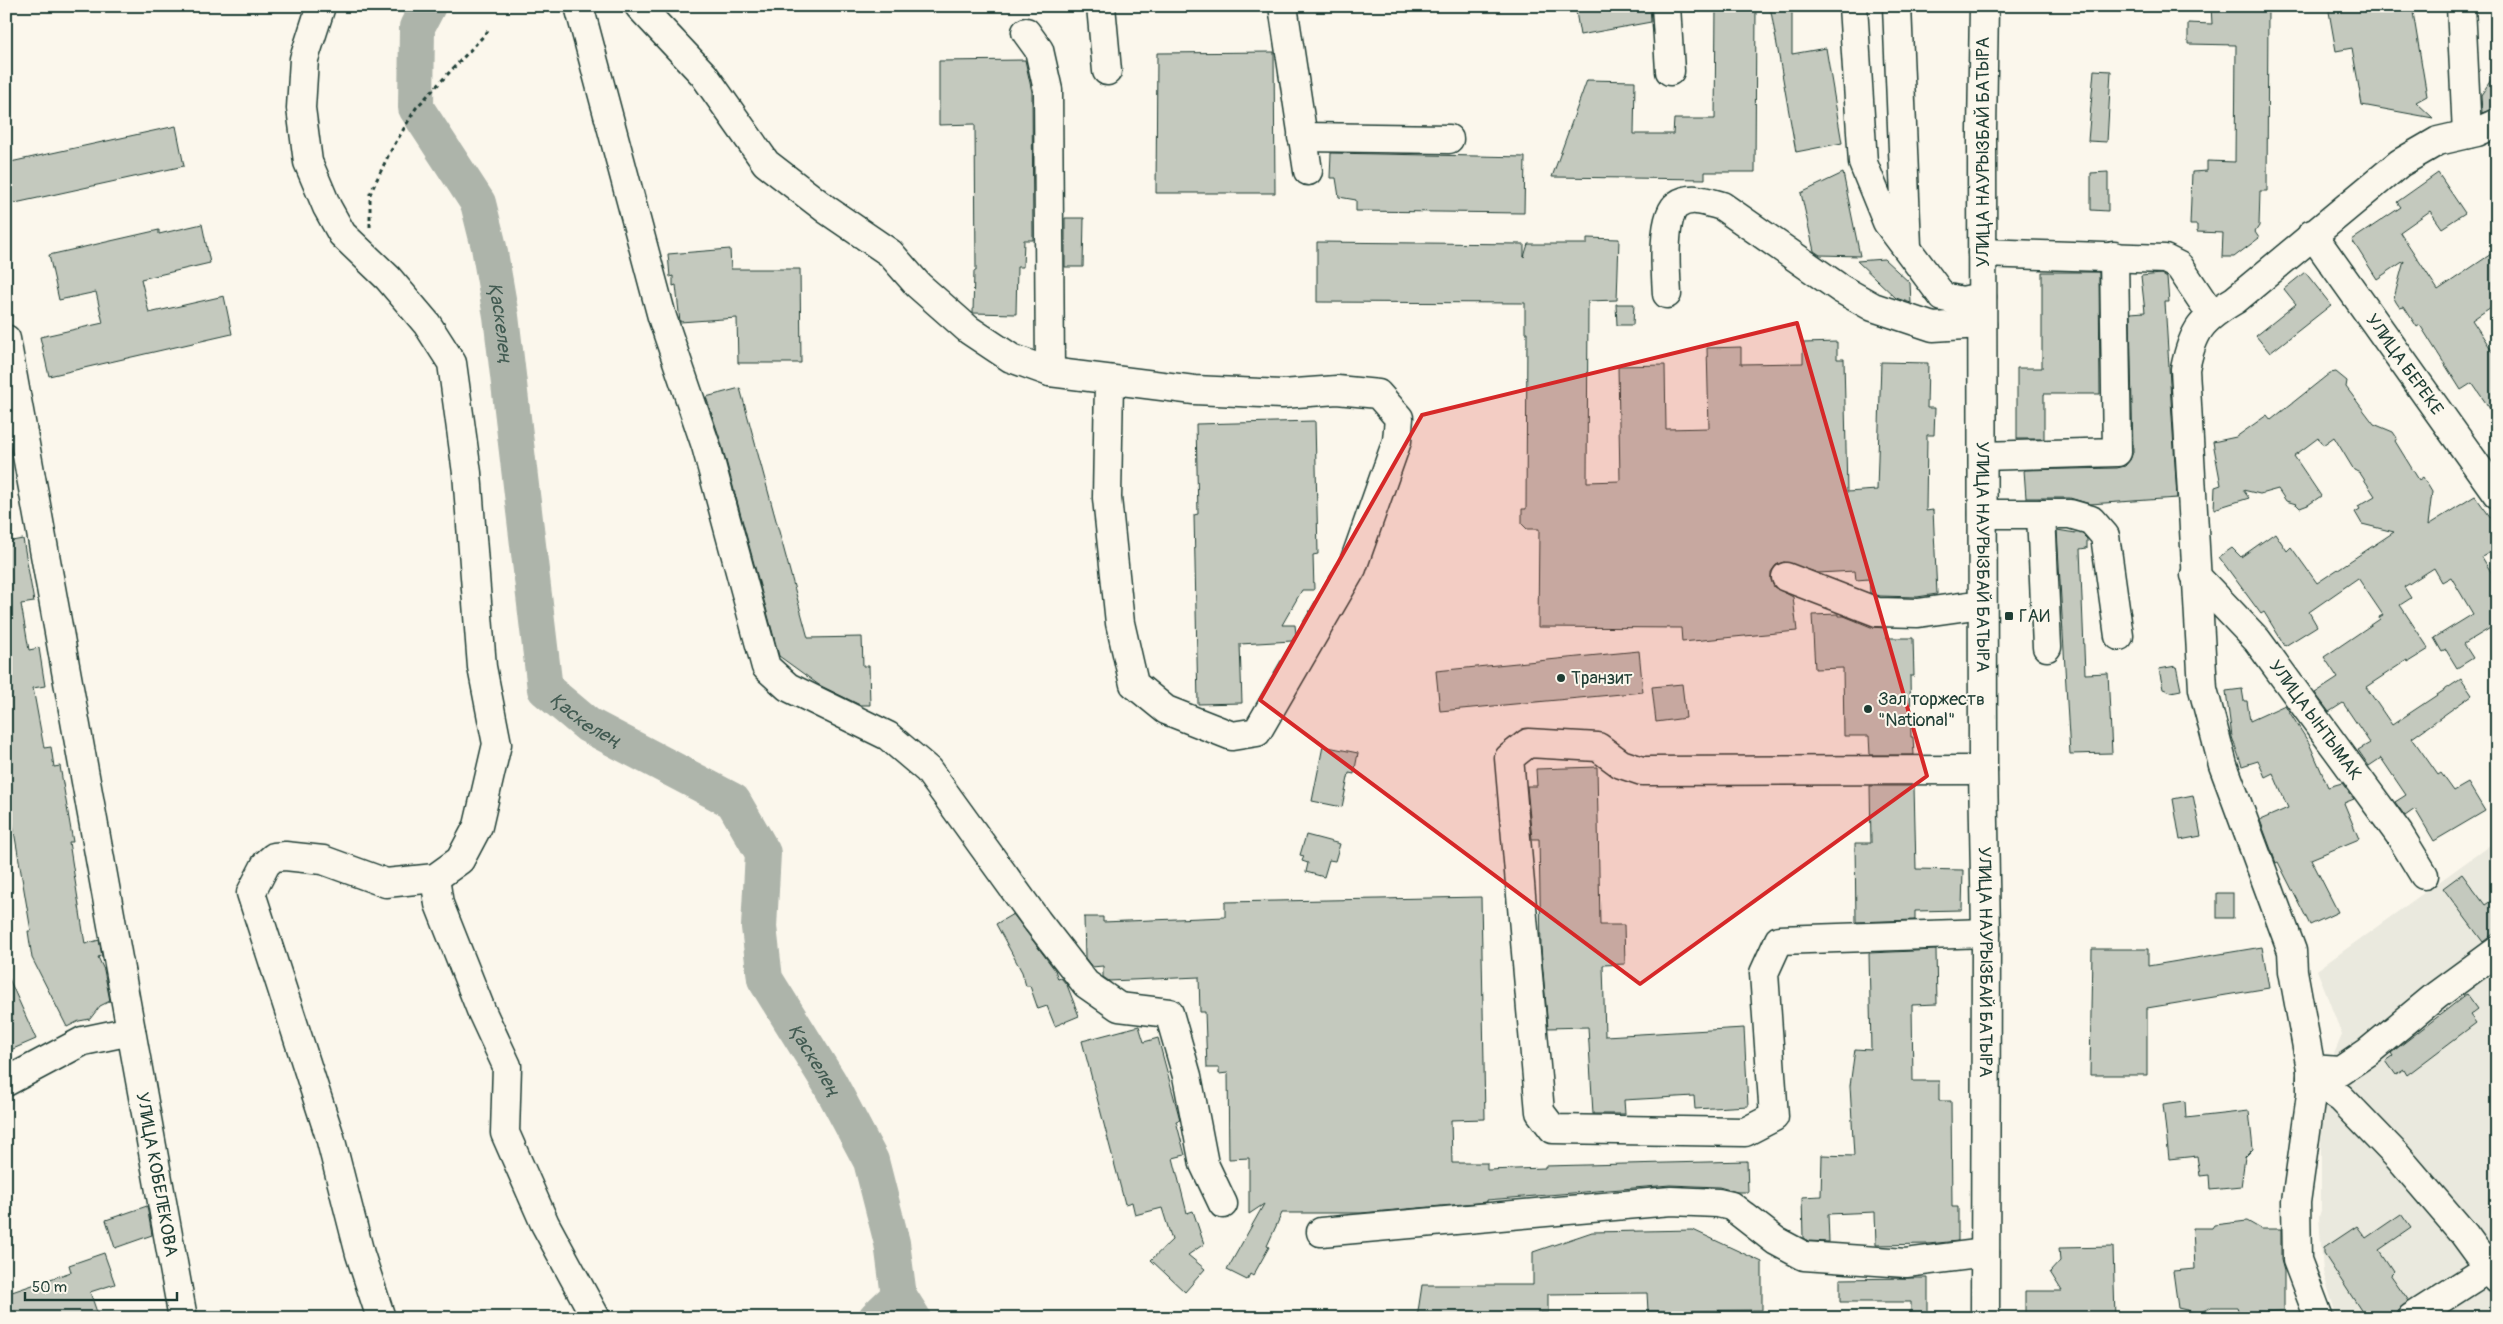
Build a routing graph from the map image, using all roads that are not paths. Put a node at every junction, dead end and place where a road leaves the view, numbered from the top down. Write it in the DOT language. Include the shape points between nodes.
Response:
graph roads {
  1 [pos="321,6"];
  2 [pos="579,6"];
  3 [pos="639,6"];
  4 [pos="1101,6"];
  5 [pos="1283,6"];
  6 [pos="1666,6"];
  7 [pos="1853,6"];
  8 [pos="1897,6"];
  9 [pos="1984,6"];
  10 [pos="2461,6"];
  11 [pos="1026,32"];
  12 [pos="1107,71"];
  13 [pos="1670,71"];
  14 [pos="2497,123"];
  15 [pos="2467,134"];
  16 [pos="1302,137"];
  17 [pos="1449,139"];
  18 [pos="1308,171"];
  19 [pos="2312,234"];
  20 [pos="1907,246"];
  21 [pos="1982,253"];
  22 [pos="2114,256"];
  23 [pos="1666,294"];
  24 [pos="1982,297"];
  25 [pos="2211,314"];
  26 [pos="1982,324"];
  27 [pos="8,348"];
  28 [pos="1050,372"];
  29 [pos="1109,381"];
  30 [pos="1983,456"];
  31 [pos="2497,494"];
  32 [pos="1983,514"];
  33 [pos="2041,514"];
  34 [pos="2195,575"];
  35 [pos="1786,577"];
  36 [pos="1982,604"];
  37 [pos="2119,636"];
  38 [pos="2048,647"];
  39 [pos="1983,770"];
  40 [pos="2424,875"];
  41 [pos="436,878"];
  42 [pos="1986,933"];
  43 [pos="2497,951"];
  44 [pos="131,1031"];
  45 [pos="2311,1074"];
  46 [pos="6,1082"];
  47 [pos="1223,1204"];
  48 [pos="1320,1232"];
  49 [pos="1985,1253"];
  50 [pos="2493,1274"];
  51 [pos="184,1318"];
  52 [pos="381,1318"];
  53 [pos="596,1318"];
  54 [pos="1985,1318"];
  55 [pos="2319,1318"];
  56 [pos="2411,1318"];
  1 -- 41 [label="street" via="304,59 301,108 308,162 342,234 388,278 427,324 452,363 467,473 482,667 497,744 478,826 460,860"];
  2 -- 47 [label="street" via="662,317 706,446 766,667 788,687 888,736 928,770 1086,984 1119,1007 1169,1013 1187,1076 1204,1164"];
  3 -- 28 [label="street" via="704,75 766,163 890,253 918,285 968,330 1011,358"];
  4 -- 12 [label="street"];
  5 -- 16 [label="street"];
  6 -- 13 [label="street"];
  7 -- 20 [label="street" via="1863,163 1887,222"];
  8 -- 20 [label="street"];
  9 -- 21 [label="street, УЛИЦА НАУРЫЗБАЙ БАТЫРА"];
  10 -- 15 [label="street"];
  11 -- 28 [label="street" via="1039,50 1048,90"];
  14 -- 15 [label="street"];
  15 -- 19 [label="street" via="2438,141 2400,163"];
  16 -- 17 [label="street"];
  16 -- 18 [label="street"];
  19 -- 25 [label="street" via="2235,300"];
  19 -- 31 [label="street, УЛИЦА БЕРЕКЕ"];
  20 -- 24 [label="street" via="1944,297 1962,301"];
  21 -- 22 [label="street"];
  21 -- 24 [label="street, УЛИЦА НАУРЫЗБАЙ БАТЫРА"];
  22 -- 25 [label="street" via="2165,259 2179,266"];
  22 -- 30 [label="street" via="2117,452"];
  23 -- 26 [label="street" via="1666,238 1670,214 1675,206 1689,200 1701,200 1722,206 1841,289 1873,307 1933,326"];
  24 -- 26 [label="street, УЛИЦА НАУРЫЗБАЙ БАТЫРА"];
  25 -- 34 [label="street" via="2191,341 2185,368"];
  26 -- 30 [label="street, УЛИЦА НАУРЫЗБАЙ БАТЫРА"];
  27 -- 44 [label="street, УЛИЦА КОБЕЛЕКОВА"];
  28 -- 29 [label="street"];
  29 -- 29 [label="street" via="1107,498 1120,624 1134,684 1166,710 1232,736 1257,732 1352,568 1398,441 1399,418 1378,394 1337,390 1282,394 1194,390"];
  30 -- 32 [label="street, УЛИЦА НАУРЫЗБАЙ БАТЫРА"];
  32 -- 33 [label="street"];
  32 -- 36 [label="street, УЛИЦА НАУРЫЗБАЙ БАТЫРА"];
  33 -- 37 [label="street" via="2070,514 2091,520 2105,536"];
  33 -- 38 [label="street"];
  34 -- 40 [label="street, УЛИЦА ЫНТЫМАК" via="2257,640 2399,834"];
  34 -- 45 [label="street" via="2203,689 2223,765 2292,951"];
  35 -- 36 [label="street" via="1877,612 1918,613"];
  36 -- 39 [label="street, УЛИЦА НАУРЫЗБАЙ БАТЫРА"];
  39 -- 42 [label="street, УЛИЦА НАУРЫЗБАЙ БАТЫРА"];
  39 -- 42 [label="street" via="1642,771 1621,764 1598,747 1528,743 1509,758 1540,1112 1553,1129 1746,1132 1774,1117 1764,973 1779,940"];
  41 -- 52 [label="street" via="386,882 323,860 285,856 274,857 266,864 251,893 330,1137 360,1254"];
  41 -- 53 [label="street" via="440,904 481,1010 508,1066 505,1133 545,1224"];
  42 -- 49 [label="street, УЛИЦА НАУРЫЗБАЙ БАТЫРА"];
  43 -- 45 [label="street" via="2436,994 2340,1071"];
  44 -- 46 [label="street" via="83,1041"];
  44 -- 51 [label="street, УЛИЦА КОБЕЛЕКОВА"];
  45 -- 50 [label="street" via="2341,1098 2398,1158 2464,1234"];
  45 -- 55 [label="street" via="2296,1202 2297,1260"];
  48 -- 49 [label="street" via="1681,1202 1718,1203 1731,1206 1776,1241 1804,1256 1906,1263"];
  49 -- 54 [label="street, УЛИЦА НАУРЫЗБАЙ БАТЫРА"];
  50 -- 56 [label="street"];
}
